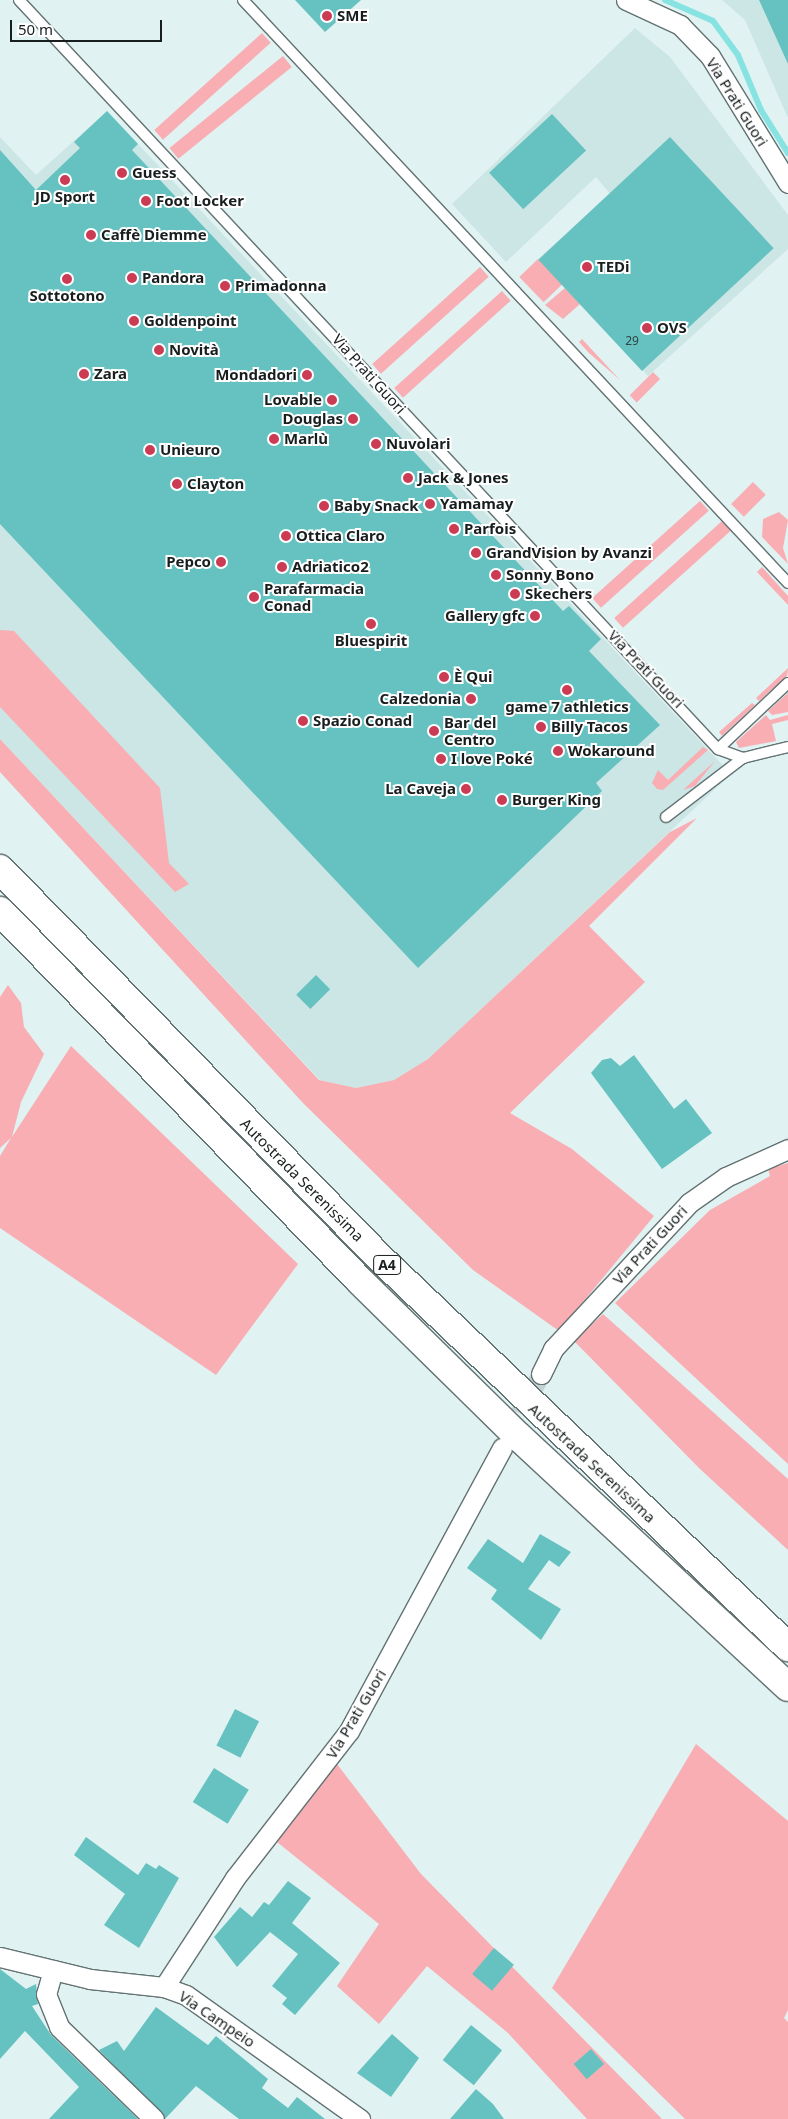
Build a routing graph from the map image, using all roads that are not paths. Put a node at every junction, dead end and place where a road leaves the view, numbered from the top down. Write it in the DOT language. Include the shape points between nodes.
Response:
graph roads {
  1 [pos="19,0"];
  2 [pos="243,0"];
  3 [pos="626,0"];
  4 [pos="788,183"];
  5 [pos="788,583"];
  6 [pos="788,683"];
  7 [pos="788,747"];
  8 [pos="718,749"];
  9 [pos="743,758"];
  10 [pos="666,817"];
  11 [pos="0,869"];
  12 [pos="0,911"];
  13 [pos="788,1149"];
  14 [pos="541,1374"];
  15 [pos="502,1448"];
  16 [pos="788,1647"];
  17 [pos="788,1687"];
  18 [pos="0,1957"];
  19 [pos="53,1970"];
  20 [pos="164,1987"];
  21 [pos="154,2119"];
  22 [pos="360,2119"];
  1 -- 8 [label="lane, Via Prati Guori"];
  2 -- 5 [label="lane"];
  3 -- 4 [label="street, Via Prati Guori" via="680,25 710,56"];
  6 -- 8 [label="lane"];
  7 -- 9 [label="lane"];
  8 -- 9 [label="lane, Via Prati Guori"];
  9 -- 10 [label="lane"];
  11 -- 16 [label="highway, Autostrada Serenissima / A4" via="380,1258"];
  12 -- 17 [label="highway, Autostrada Serenissima / A4" via="206,1127 361,1282 519,1437"];
  13 -- 14 [label="street, Via Prati Guori" via="726,1176 689,1203 553,1349"];
  15 -- 20 [label="street, Via Prati Guori" via="349,1731 235,1878"];
  18 -- 19 [label="street, Via Campeio"];
  19 -- 20 [label="street, Via Campeio"];
  19 -- 21 [label="street" via="46,1994 59,2027"];
  20 -- 22 [label="street, Via Campeio" via="186,1995"];
}
